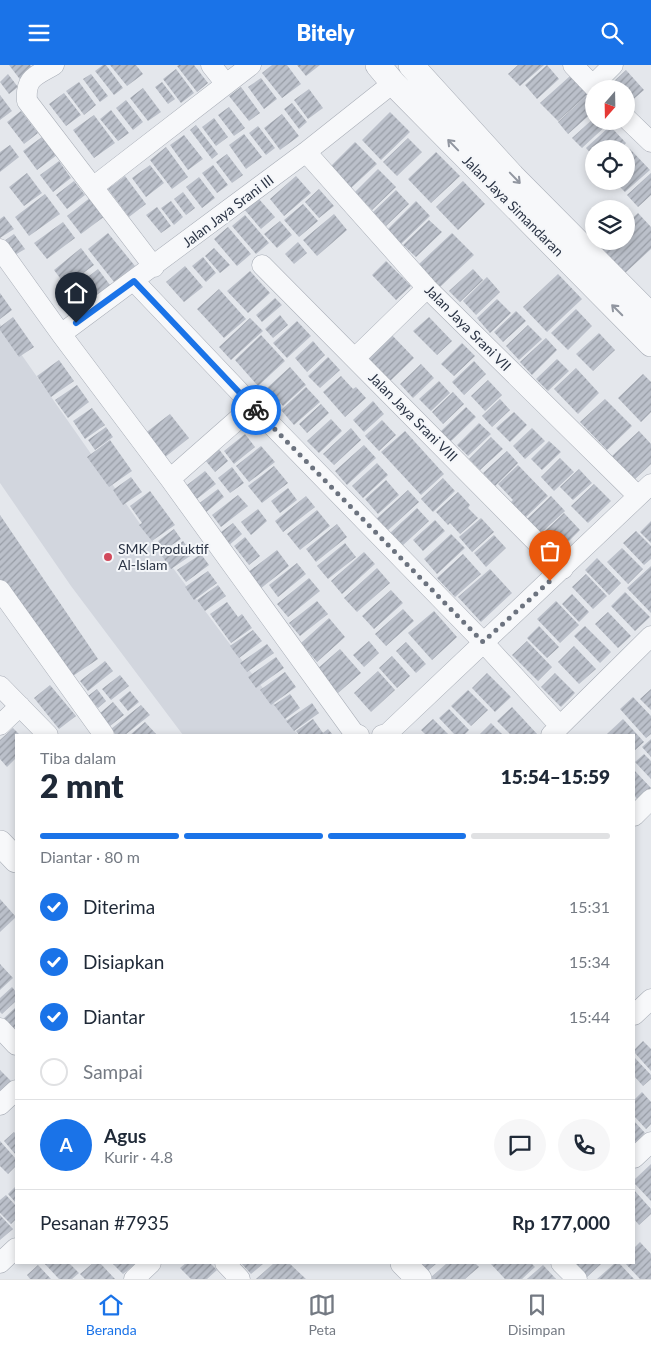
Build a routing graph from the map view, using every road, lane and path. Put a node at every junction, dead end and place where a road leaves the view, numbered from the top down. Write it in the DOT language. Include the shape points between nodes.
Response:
graph roads {
  1 [pos="54,65"];
  2 [pos="211,65"];
  3 [pos="250,65"];
  4 [pos="411,65"];
  5 [pos="573,65"];
  6 [pos="613,65"];
  7 [pos="385,74"];
  8 [pos="587,80"];
  9 [pos="600,80"];
  10 [pos="226,84"];
  11 [pos="635,126"];
  12 [pos="651,142"];
  13 [pos="306,152"];
  14 [pos="93,187"];
  15 [pos="0,249"];
  16 [pos="262,265"];
  17 [pos="154,267"];
  18 [pos="134,281"];
  19 [pos="427,288"];
  20 [pos="651,315"];
  21 [pos="62,334"];
  22 [pos="651,344"];
  23 [pos="355,358"];
  24 [pos="253,406"];
  25 [pos="170,479"];
  26 [pos="645,490"];
  27 [pos="563,569"];
  28 [pos="0,591"];
  29 [pos="651,636"];
  30 [pos="483,642"];
  31 [pos="0,686"];
  32 [pos="20,706"];
  33 [pos="0,725"];
  34 [pos="556,731"];
  35 [pos="47,734"];
  36 [pos="103,734"];
  37 [pos="357,734"];
  38 [pos="387,734"];
  39 [pos="651,799"];
  40 [pos="635,816"];
  41 [pos="0,843"];
  42 [pos="15,860"];
  43 [pos="651,999"];
  44 [pos="635,1014"];
  45 [pos="0,1027"];
  46 [pos="15,1044"];
  47 [pos="15,1091"];
  48 [pos="0,1105"];
  49 [pos="651,1142"];
  50 [pos="635,1157"];
  51 [pos="15,1249"];
  52 [pos="0,1263"];
  53 [pos="150,1264"];
  54 [pos="226,1264"];
  55 [pos="404,1264"];
  56 [pos="563,1264"];
  57 [pos="134,1279"];
  58 [pos="240,1279"];
  59 [pos="419,1279"];
  60 [pos="577,1279"];
  1 -- 14 [label="street" via="30,81 26,90 27,101"];
  2 -- 10 [label="street"];
  3 -- 10 [label="street"];
  4 -- 20 [label="street, Jalan Jaya Simandaran, one-way" via="512,176"];
  5 -- 8 [label="street"];
  6 -- 9 [label="street"];
  7 -- 13 [label="street, Jalan Jaya Srani III"];
  22 -- 7 [label="street, Jalan Jaya Simandaran, one-way"];
  10 -- 14 [label="street"];
  11 -- 12 [label="street"];
  13 -- 17 [label="street, Jalan Jaya Srani III"];
  13 -- 19 [label="street, Jalan Jaya Srani VII"];
  14 -- 17 [label="street"];
  15 -- 21 [label="street"];
  16 -- 23 [label="street, Jalan Jaya Srani VIII"];
  17 -- 18 [label="street, Jalan Jaya Srani III"];
  18 -- 21 [label="street, Jalan Jaya Srani III"];
  18 -- 24 [label="street"];
  19 -- 23 [label="street"];
  19 -- 26 [label="street, Jalan Jaya Srani VII"];
  21 -- 25 [label="street"];
  23 -- 27 [label="street, Jalan Jaya Srani VIII"];
  24 -- 25 [label="street"];
  24 -- 30 [label="street"];
  25 -- 37 [label="street"];
  26 -- 27 [label="street"];
  27 -- 30 [label="street"];
  28 -- 36 [label="street"];
  29 -- 34 [label="street"];
  30 -- 34 [label="street"];
  30 -- 38 [label="street"];
  31 -- 32 [label="street"];
  32 -- 33 [label="street"];
  32 -- 35 [label="street"];
  39 -- 40 [label="street"];
  41 -- 42 [label="street"];
  43 -- 44 [label="street"];
  45 -- 46 [label="street"];
  47 -- 48 [label="street"];
  49 -- 50 [label="street"];
  51 -- 52 [label="street"];
  53 -- 57 [label="street"];
  54 -- 58 [label="street"];
  55 -- 59 [label="street"];
  56 -- 60 [label="street"];
}
